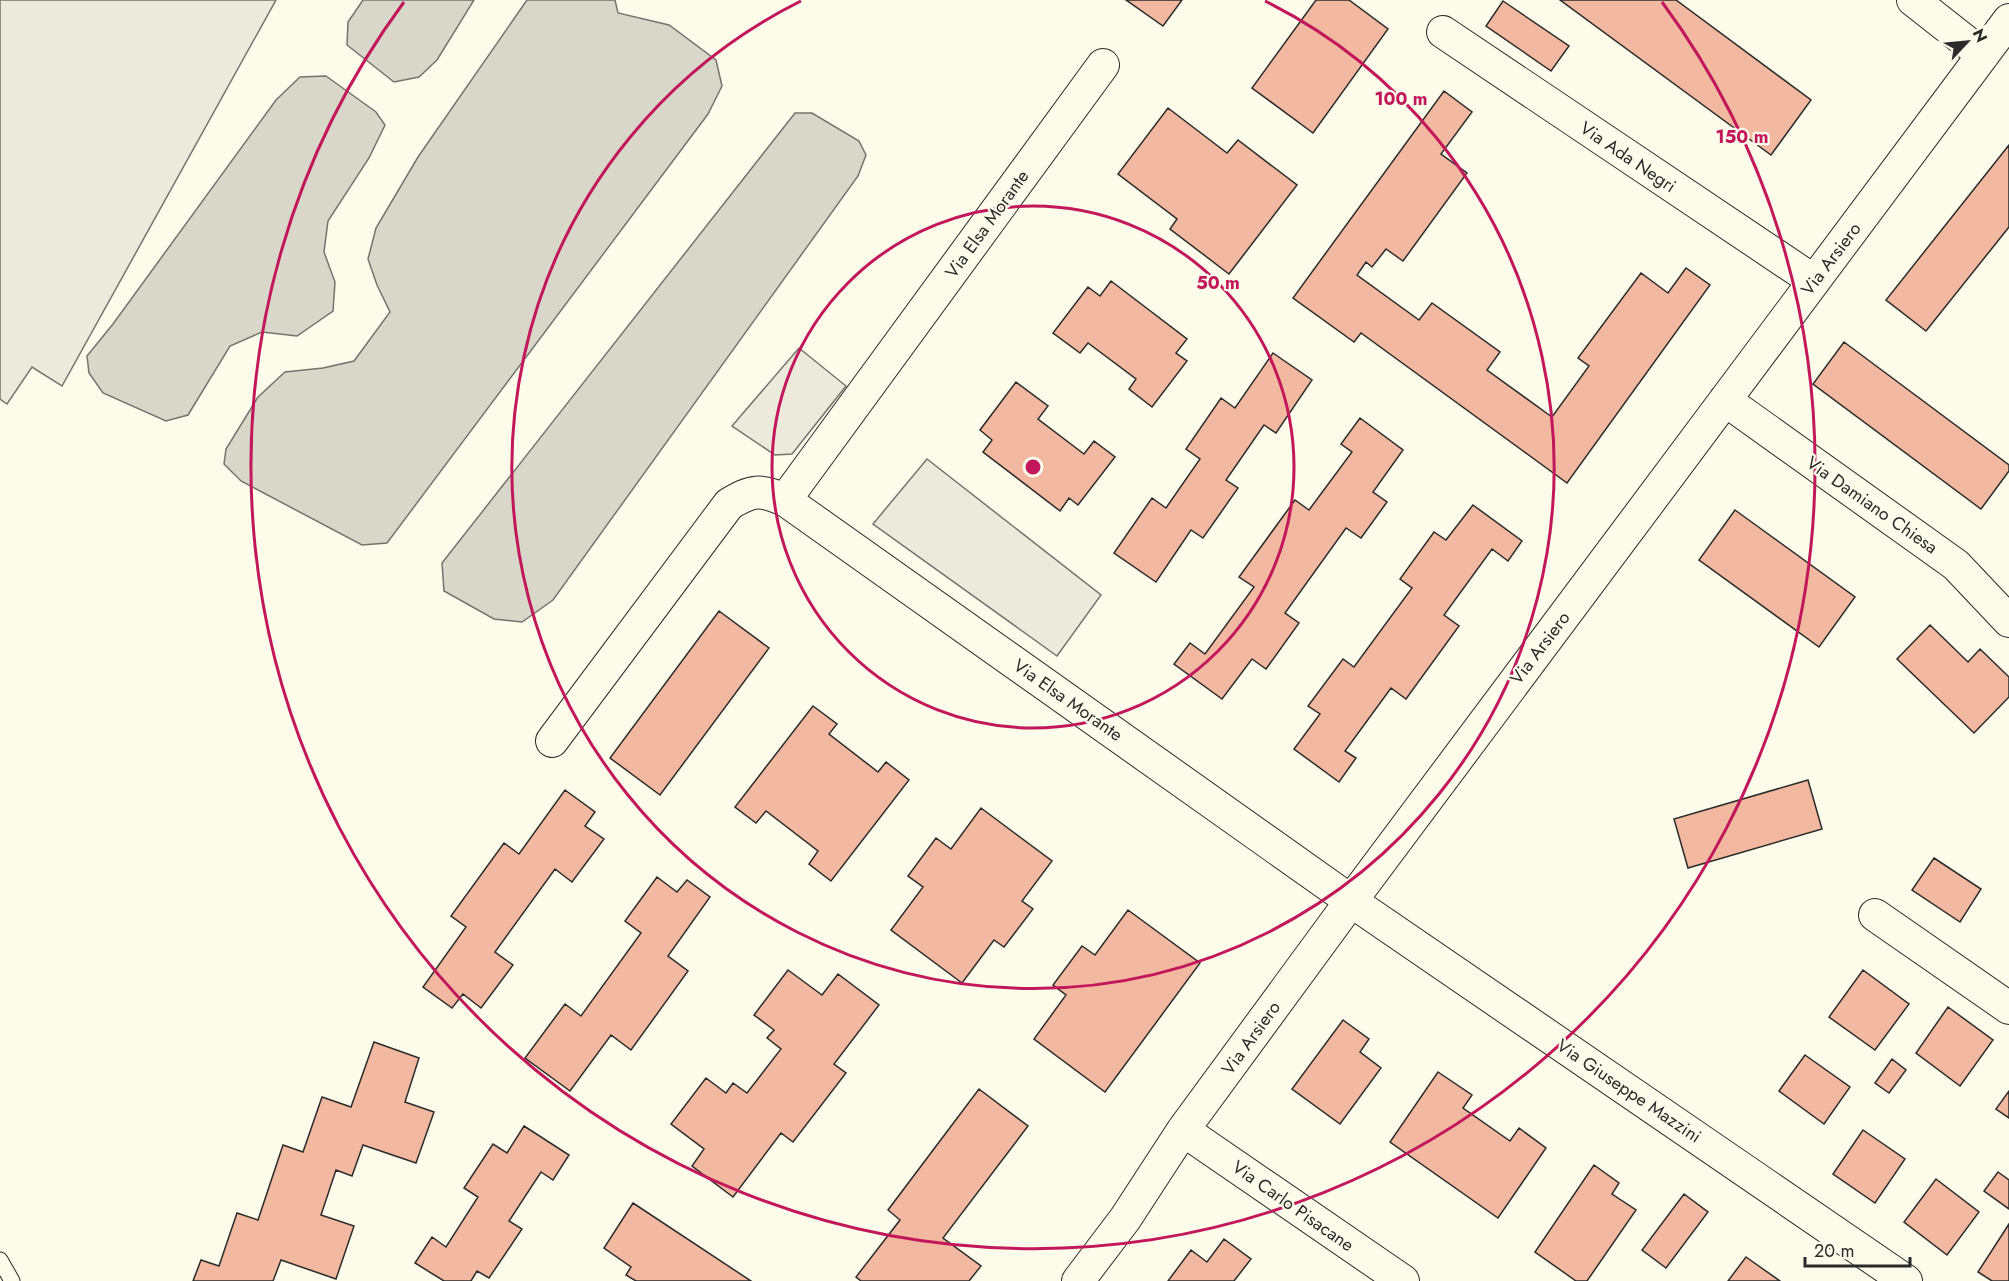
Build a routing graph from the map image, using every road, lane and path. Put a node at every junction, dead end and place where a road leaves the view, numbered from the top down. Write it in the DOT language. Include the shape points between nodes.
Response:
graph roads {
  1 [pos="1913,0"];
  2 [pos="2007,28"];
  3 [pos="1443,32"];
  4 [pos="1983,55"];
  5 [pos="1103,65"];
  6 [pos="1814,281"];
  7 [pos="1725,400"];
  8 [pos="785,500"];
  9 [pos="2009,621"];
  10 [pos="552,741"];
  11 [pos="1352,901"];
  12 [pos="1875,915"];
  13 [pos="2009,1008"];
  14 [pos="1183,1130"];
  15 [pos="0,1260"];
  16 [pos="12,1281"];
  17 [pos="1078,1281"];
  18 [pos="1402,1281"];
  19 [pos="1906,1281"];
  1 -- 4 [label="street"];
  2 -- 4 [label="street, Via Arsiero"];
  3 -- 6 [label="street, Via Ada Negri"];
  4 -- 6 [label="street, Via Arsiero"];
  5 -- 8 [label="street, Via Elsa Morante"];
  6 -- 7 [label="street, Via Arsiero"];
  7 -- 9 [label="street, Via Damiano Chiesa" via="1956,565"];
  7 -- 11 [label="street, Via Arsiero"];
  8 -- 10 [label="street, Via Elsa Morante" via="766,492 748,494 729,504"];
  8 -- 11 [label="street, Via Elsa Morante"];
  11 -- 14 [label="street, Via Arsiero"];
  11 -- 19 [label="street, Via Giuseppe Mazzini"];
  12 -- 13 [label="street"];
  14 -- 17 [label="street, Via Arsiero" via="1125,1219"];
  14 -- 18 [label="street, Via Carlo Pisacane"];
  15 -- 16 [label="lane"];
}
